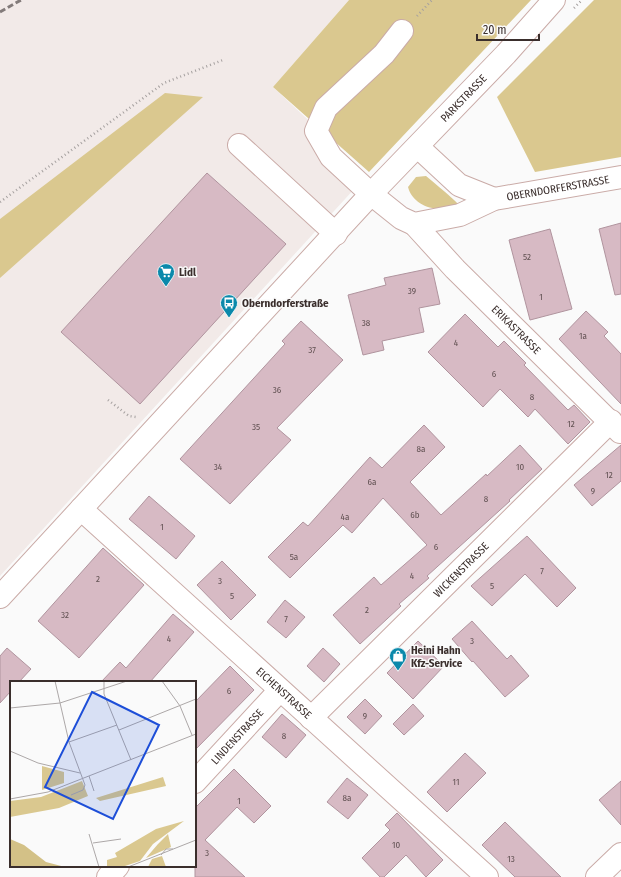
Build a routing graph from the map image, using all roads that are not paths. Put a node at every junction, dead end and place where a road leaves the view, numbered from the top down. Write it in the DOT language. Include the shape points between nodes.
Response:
graph roads {
  1 [pos="554,0"];
  2 [pos="402,31"];
  3 [pos="239,145"];
  4 [pos="418,147"];
  5 [pos="621,177"];
  6 [pos="371,194"];
  7 [pos="494,199"];
  8 [pos="414,224"];
  9 [pos="336,234"];
  10 [pos="616,427"];
  11 [pos="82,509"];
  12 [pos="0,597"];
  13 [pos="280,690"];
  14 [pos="311,718"];
  15 [pos="196,781"];
  16 [pos="621,854"];
  17 [pos="117,867"];
  18 [pos="108,877"];
  19 [pos="487,877"];
  20 [pos="597,877"];
  1 -- 4 [label="street, PARKSTRASSE"];
  2 -- 6 [label="street" via="384,54 326,108 316,130 331,157"];
  3 -- 9 [label="street"];
  4 -- 6 [label="street, PARKSTRASSE"];
  4 -- 7 [label="street, OBERNDORFERSTRASSE" via="459,185"];
  5 -- 7 [label="street, OBERNDORFERSTRASSE"];
  6 -- 8 [label="street" via="401,218"];
  6 -- 9 [label="street"];
  7 -- 8 [label="street, OBERNDORFERSTRASSE" via="460,215"];
  8 -- 10 [label="street, ERIKASTRASSE" via="459,265"];
  9 -- 11 [label="street"];
  10 -- 14 [label="street, WICKENSTRASSE"];
  11 -- 12 [label="street"];
  11 -- 13 [label="street, EICHENSTRASSE"];
  13 -- 14 [label="street, EICHENSTRASSE"];
  13 -- 15 [label="street, LINDENSTRASSE"];
  14 -- 19 [label="street, EICHENSTRASSE"];
  16 -- 20 [label="street"];
  17 -- 18 [label="street"];
}
